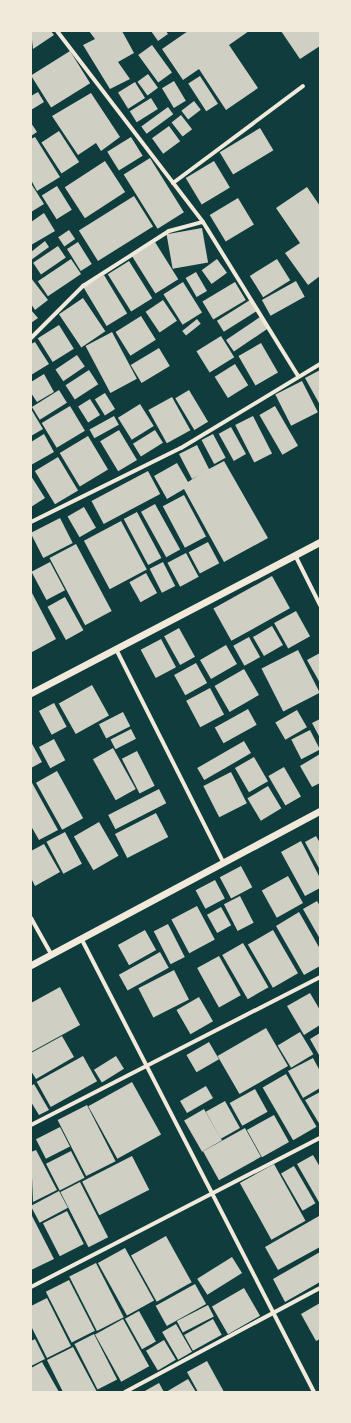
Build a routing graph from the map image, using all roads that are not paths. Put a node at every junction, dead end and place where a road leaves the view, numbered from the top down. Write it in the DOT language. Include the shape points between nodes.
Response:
graph roads {
  1 [pos="57,31"];
  2 [pos="302,86"];
  3 [pos="173,183"];
  4 [pos="203,222"];
  5 [pos="31,338"];
  6 [pos="320,364"];
  7 [pos="298,376"];
  8 [pos="31,522"];
  9 [pos="320,542"];
  10 [pos="295,555"];
  11 [pos="320,606"];
  12 [pos="116,649"];
  13 [pos="31,693"];
  14 [pos="320,811"];
  15 [pos="223,862"];
  16 [pos="31,918"];
  17 [pos="81,938"];
  18 [pos="51,954"];
  19 [pos="31,965"];
  20 [pos="320,977"];
  21 [pos="147,1063"];
  22 [pos="31,1125"];
  23 [pos="320,1138"];
  24 [pos="214,1190"];
  25 [pos="31,1287"];
  26 [pos="320,1288"];
  27 [pos="274,1310"];
  28 [pos="125,1392"];
  29 [pos="314,1392"];
  1 -- 3 [label="street"];
  2 -- 3 [label="street"];
  3 -- 4 [label="street"];
  4 -- 5 [label="street" via="169,232 83,286"];
  4 -- 7 [label="street"];
  6 -- 7 [label="street"];
  7 -- 8 [label="street" via="181,448"];
  9 -- 10 [label="street"];
  10 -- 11 [label="street"];
  10 -- 12 [label="street"];
  12 -- 13 [label="street"];
  12 -- 15 [label="street"];
  14 -- 15 [label="street"];
  15 -- 17 [label="street"];
  16 -- 18 [label="street"];
  17 -- 18 [label="street"];
  17 -- 21 [label="street"];
  18 -- 19 [label="street"];
  20 -- 21 [label="street"];
  21 -- 22 [label="street"];
  21 -- 24 [label="street"];
  23 -- 24 [label="street"];
  24 -- 25 [label="street"];
  24 -- 27 [label="street"];
  26 -- 27 [label="street"];
  27 -- 28 [label="street"];
  27 -- 29 [label="street"];
}
